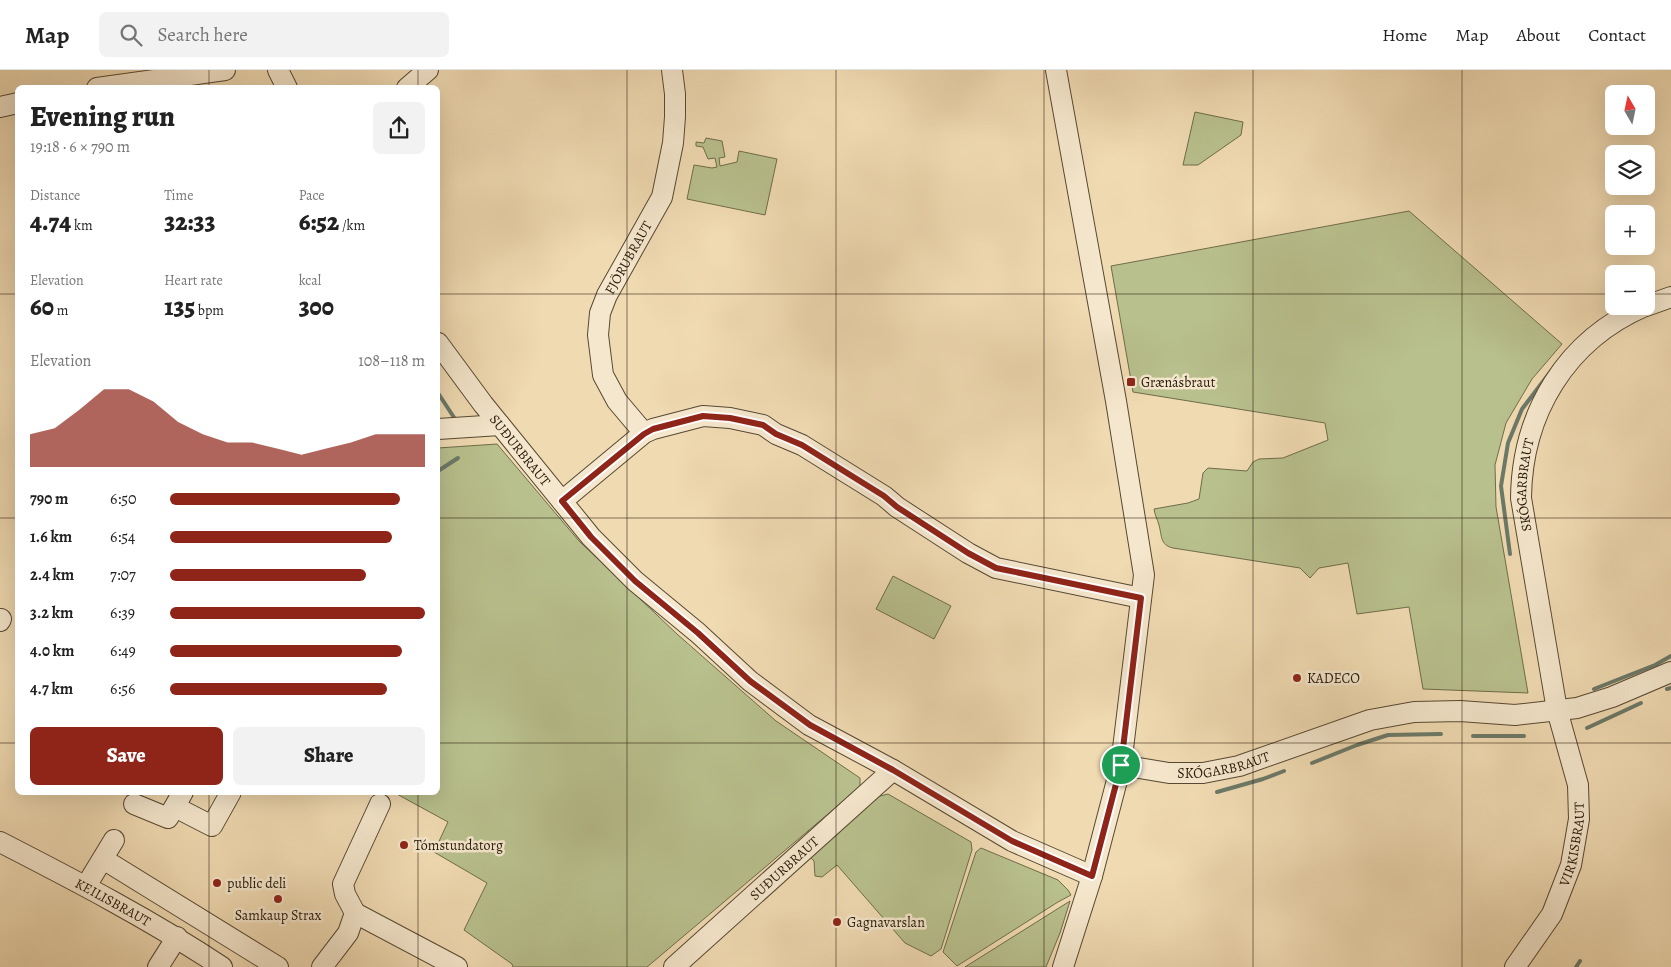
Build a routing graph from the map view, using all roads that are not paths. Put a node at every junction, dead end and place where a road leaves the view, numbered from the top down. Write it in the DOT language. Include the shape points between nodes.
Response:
graph roads {
  1 [pos="225,70"];
  2 [pos="278,70"];
  3 [pos="428,70"];
  4 [pos="672,70"];
  5 [pos="1056,70"];
  6 [pos="118,85"];
  7 [pos="286,85"];
  8 [pos="410,85"];
  9 [pos="15,104"];
  10 [pos="0,107"];
  11 [pos="1671,297"];
  12 [pos="1655,303"];
  13 [pos="1626,315"];
  14 [pos="440,346"];
  15 [pos="500,425"];
  16 [pos="440,429"];
  17 [pos="644,434"];
  18 [pos="562,501"];
  19 [pos="1141,598"];
  20 [pos="1671,672"];
  21 [pos="1557,710"];
  22 [pos="1121,765"];
  23 [pos="893,770"];
  24 [pos="229,795"];
  25 [pos="179,800"];
  26 [pos="134,804"];
  27 [pos="380,804"];
  28 [pos="114,840"];
  29 [pos="0,842"];
  30 [pos="103,859"];
  31 [pos="1092,876"];
  32 [pos="86,886"];
  33 [pos="355,913"];
  34 [pos="177,937"];
  35 [pos="158,967"];
  36 [pos="222,967"];
  37 [pos="278,967"];
  38 [pos="322,967"];
  39 [pos="457,967"];
  40 [pos="674,967"];
  41 [pos="1063,967"];
  42 [pos="1514,967"];
  1 -- 6 [label="street"];
  2 -- 7 [label="street"];
  3 -- 8 [label="street"];
  4 -- 17 [label="street, FJÖRUBRAUT" via="676,94 673,143 662,197 607,296 600,313 598,335 603,375 617,401"];
  5 -- 19 [label="street" via="1119,419 1144,575"];
  9 -- 10 [label="street"];
  11 -- 12 [label="street, SKÓGARBRAUT"];
  13 -- 21 [label="street, SKÓGARBRAUT" via="1591,339 1547,394 1539,410 1523,470 1521,498"];
  14 -- 15 [label="street, SUÐURBRAUT"];
  15 -- 16 [label="street"];
  15 -- 18 [label="street, SUÐURBRAUT"];
  17 -- 18 [label="street"];
  17 -- 19 [label="street" via="703,416 763,425 802,445 996,568"];
  18 -- 23 [label="street, SUÐURBRAUT" via="591,537 635,581 750,681 810,725"];
  19 -- 22 [label="street"];
  20 -- 21 [label="street, SKÓGARBRAUT" via="1604,700"];
  21 -- 22 [label="street, SKÓGARBRAUT" via="1515,714 1437,711 1390,716 1370,720 1240,766 1203,773 1170,774"];
  21 -- 42 [label="street, VIRKISBRAUT" via="1578,785 1578,819 1571,865 1552,914"];
  22 -- 31 [label="street"];
  23 -- 31 [label="street, SUÐURBRAUT" via="1012,841"];
  23 -- 40 [label="street, SUÐURBRAUT"];
  24 -- 25 [label="street" via="212,826"];
  25 -- 26 [label="street" via="168,818"];
  27 -- 33 [label="street" via="343,884"];
  28 -- 30 [label="street"];
  29 -- 32 [label="street, KEILISBRAUT"];
  30 -- 32 [label="street"];
  30 -- 37 [label="street"];
  31 -- 41 [label="street"];
  32 -- 34 [label="street, KEILISBRAUT"];
  33 -- 38 [label="street" via="348,933"];
  33 -- 39 [label="street"];
  34 -- 35 [label="street"];
  34 -- 36 [label="street, KEILISBRAUT"];
}
